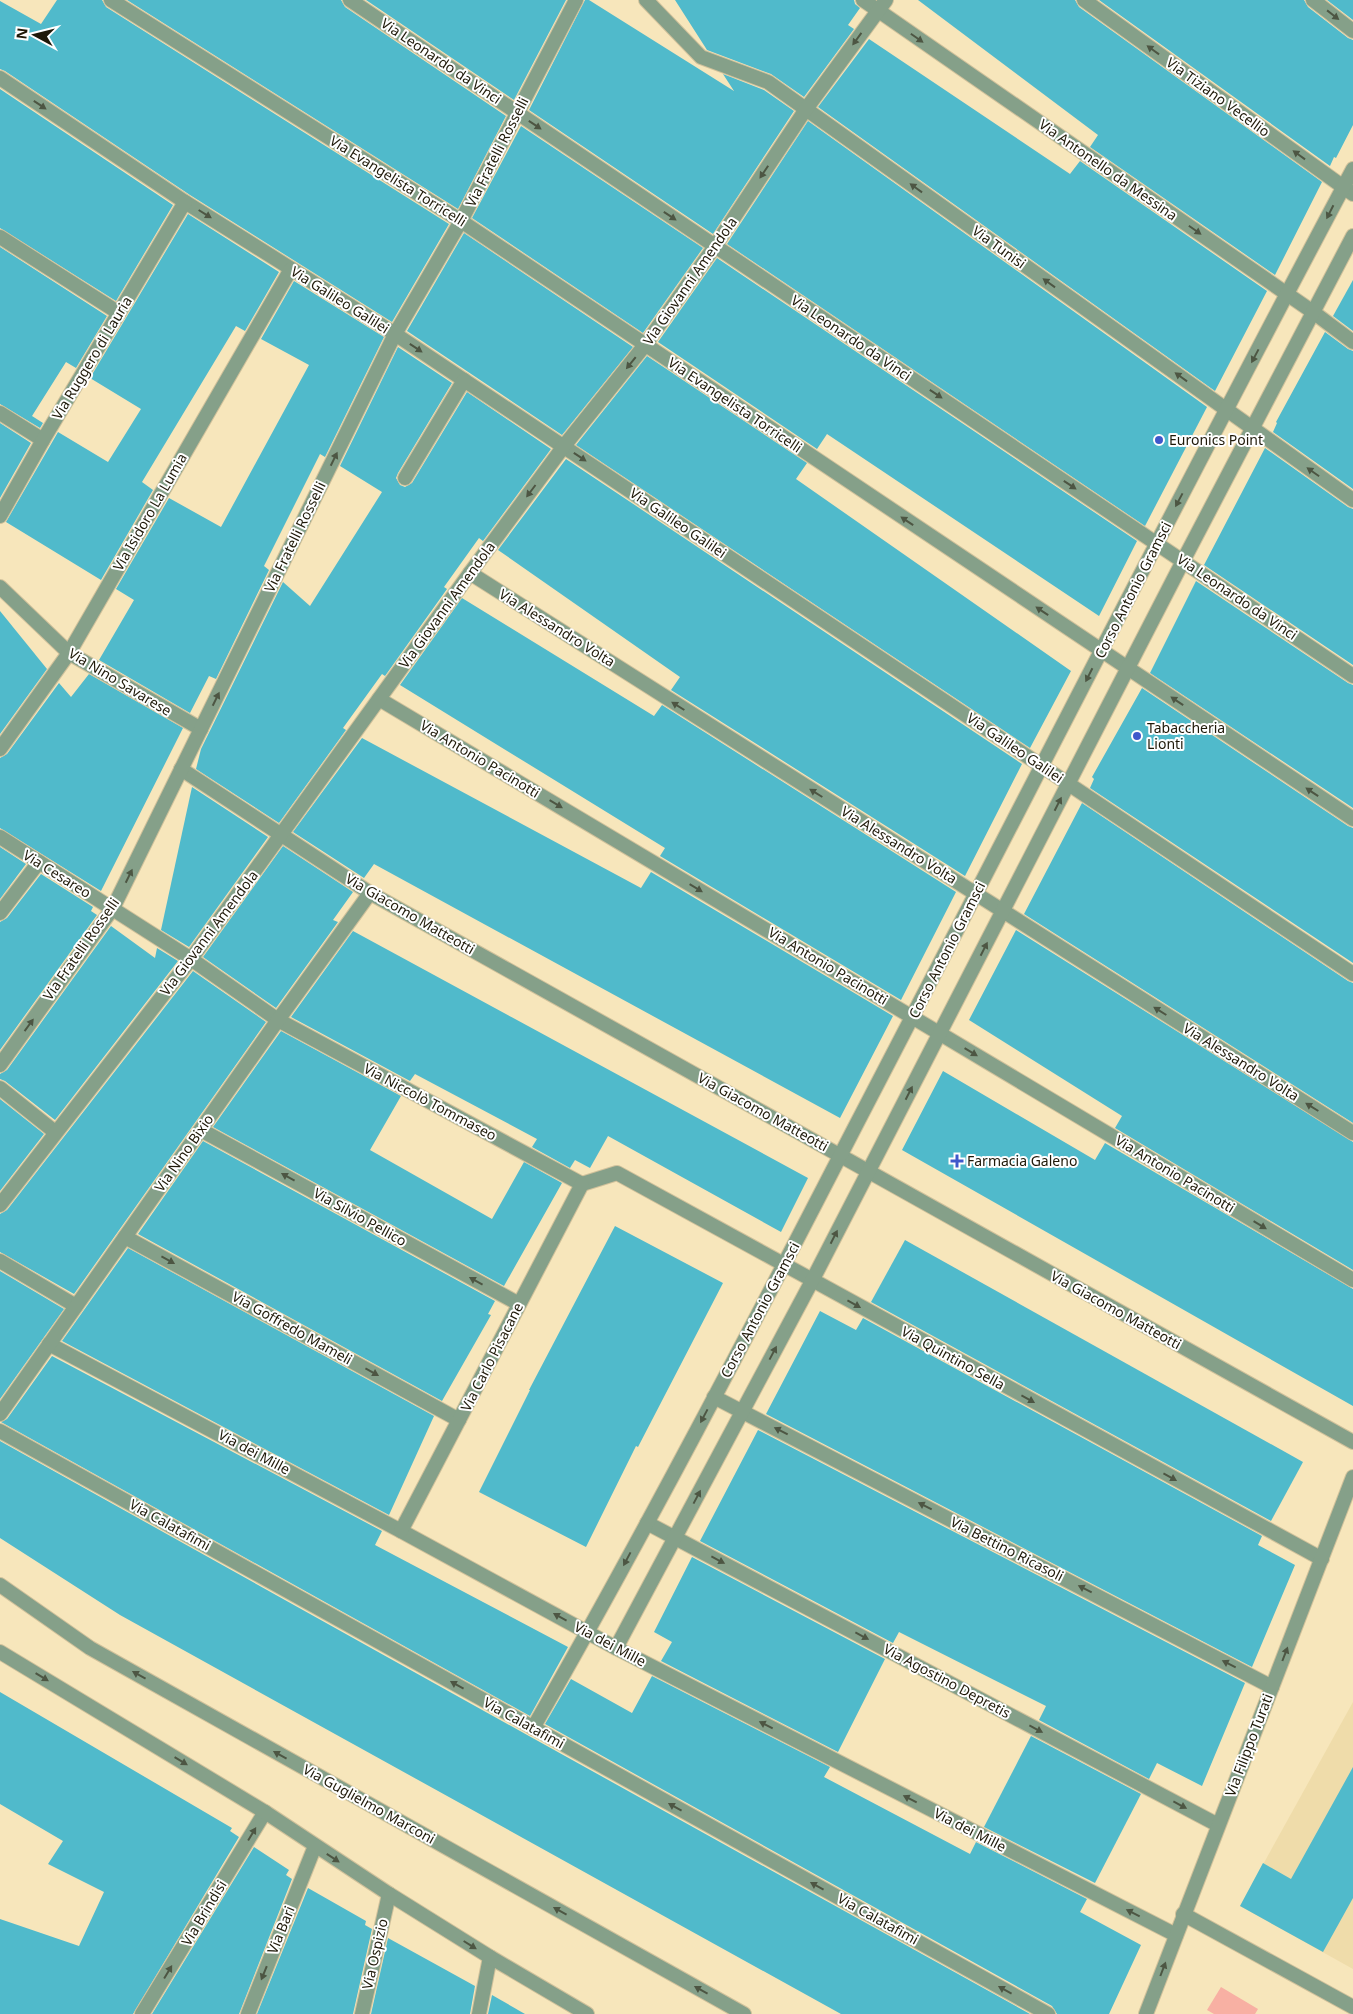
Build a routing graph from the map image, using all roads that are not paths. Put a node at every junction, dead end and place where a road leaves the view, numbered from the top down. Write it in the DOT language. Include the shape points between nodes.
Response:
graph roads {
  1 [pos="111,0"];
  2 [pos="350,0"];
  3 [pos="576,0"];
  4 [pos="646,0"];
  5 [pos="863,0"];
  6 [pos="1084,0"];
  7 [pos="1314,0"];
  8 [pos="882,5"];
  9 [pos="1353,30"];
  10 [pos="0,78"];
  11 [pos="806,110"];
  12 [pos="516,112"];
  13 [pos="1353,169"];
  14 [pos="1348,190"];
  15 [pos="185,202"];
  16 [pos="461,221"];
  17 [pos="1353,236"];
  18 [pos="0,237"];
  19 [pos="715,246"];
  20 [pos="291,269"];
  21 [pos="1288,294"];
  22 [pos="1314,312"];
  23 [pos="119,313"];
  24 [pos="395,334"];
  25 [pos="1353,342"];
  26 [pos="645,345"];
  27 [pos="464,380"];
  28 [pos="1226,410"];
  29 [pos="0,413"];
  30 [pos="1252,428"];
  31 [pos="43,440"];
  32 [pos="564,446"];
  33 [pos="405,478"];
  34 [pos="1353,500"];
  35 [pos="0,516"];
  36 [pos="1157,543"];
  37 [pos="1182,560"];
  38 [pos="470,573"];
  39 [pos="0,587"];
  40 [pos="1102,651"];
  41 [pos="69,653"];
  42 [pos="1128,668"];
  43 [pos="1353,676"];
  44 [pos="379,698"];
  45 [pos="201,729"];
  46 [pos="0,749"];
  47 [pos="1042,766"];
  48 [pos="181,769"];
  49 [pos="1068,784"];
  50 [pos="1353,819"];
  51 [pos="281,835"];
  52 [pos="0,837"];
  53 [pos="39,862"];
  54 [pos="370,893"];
  55 [pos="976,894"];
  56 [pos="113,908"];
  57 [pos="1003,911"];
  58 [pos="0,912"];
  59 [pos="191,959"];
  60 [pos="1353,974"];
  61 [pos="912,1017"];
  62 [pos="278,1020"];
  63 [pos="940,1033"];
  64 [pos="0,1064"];
  65 [pos="0,1088"];
  66 [pos="201,1130"];
  67 [pos="55,1132"];
  68 [pos="1353,1134"];
  69 [pos="841,1155"];
  70 [pos="868,1171"];
  71 [pos="582,1184"];
  72 [pos="0,1205"];
  73 [pos="125,1237"];
  74 [pos="0,1261"];
  75 [pos="784,1265"];
  76 [pos="1353,1280"];
  77 [pos="812,1281"];
  78 [pos="519,1304"];
  79 [pos="76,1306"];
  80 [pos="50,1344"];
  81 [pos="714,1397"];
  82 [pos="742,1411"];
  83 [pos="0,1414"];
  84 [pos="459,1420"];
  85 [pos="0,1431"];
  86 [pos="1353,1442"];
  87 [pos="1353,1477"];
  88 [pos="647,1523"];
  89 [pos="401,1531"];
  90 [pos="675,1538"];
  91 [pos="1322,1559"];
  92 [pos="0,1585"];
  93 [pos="588,1632"];
  94 [pos="616,1648"];
  95 [pos="0,1652"];
  96 [pos="1272,1687"];
  97 [pos="533,1728"];
  98 [pos="265,1812"];
  99 [pos="1218,1825"];
  100 [pos="315,1846"];
  101 [pos="389,1894"];
  102 [pos="1183,1914"];
  103 [pos="1176,1935"];
  104 [pos="490,1957"];
  105 [pos="1353,2007"];
  106 [pos="142,2014"];
  107 [pos="248,2014"];
  108 [pos="362,2014"];
  109 [pos="479,2014"];
  110 [pos="587,2014"];
  111 [pos="744,2014"];
  112 [pos="1048,2014"];
  113 [pos="1146,2014"];
  1 -- 16 [label="street, Via Evangelista Torricelli"];
  2 -- 12 [label="street, Via Leonardo da Vinci"];
  3 -- 12 [label="street, Via Fratelli Rosselli"];
  4 -- 11 [label="street, Via Tunisi" via="701,57 768,82"];
  5 -- 8 [label="street, Via Antonello da Messina"];
  14 -- 6 [label="street, Via Tiziano Vecellio, one-way"];
  7 -- 9 [label="street, one-way"];
  8 -- 11 [label="street, Via Giovanni Amendola, one-way"];
  8 -- 21 [label="street, Via Antonello da Messina, one-way"];
  10 -- 15 [label="street, Via Galileo Galilei, one-way"];
  11 -- 19 [label="street, Via Giovanni Amendola, one-way"];
  28 -- 11 [label="street, Via Tunisi, one-way"];
  12 -- 16 [label="street, Via Fratelli Rosselli"];
  12 -- 19 [label="street, Via Leonardo da Vinci, one-way"];
  13 -- 14 [label="street, Corso Antonio Gramsci"];
  14 -- 21 [label="street, Corso Antonio Gramsci, one-way"];
  15 -- 20 [label="street, Via Galileo Galilei, one-way"];
  15 -- 23 [label="street, Via Ruggero di Lauria"];
  16 -- 24 [label="street, Via Fratelli Rosselli"];
  16 -- 26 [label="street, Via Evangelista Torricelli"];
  17 -- 22 [label="street"];
  18 -- 23 [label="street"];
  19 -- 26 [label="street, Via Giovanni Amendola"];
  19 -- 36 [label="street, Via Leonardo da Vinci, one-way"];
  20 -- 24 [label="street, Via Galileo Galilei"];
  20 -- 41 [label="street, Via Isidoro La Lumia"];
  21 -- 22 [label="street, Via Antonello da Messina"];
  21 -- 28 [label="street, Corso Antonio Gramsci, one-way"];
  22 -- 25 [label="street, Via Antonello da Messina"];
  22 -- 30 [label="street"];
  23 -- 31 [label="street, Via Ruggero di Lauria"];
  24 -- 27 [label="street, Via Galileo Galilei, one-way"];
  45 -- 24 [label="street, Via Fratelli Rosselli, one-way"];
  26 -- 32 [label="street, Via Giovanni Amendola, one-way"];
  40 -- 26 [label="street, Via Evangelista Torricelli, one-way"];
  27 -- 32 [label="street, Via Galileo Galilei"];
  27 -- 33 [label="street"];
  28 -- 30 [label="street, Via Tunisi"];
  28 -- 36 [label="street, Corso Antonio Gramsci, one-way"];
  29 -- 31 [label="street"];
  34 -- 30 [label="street, Via Tunisi, one-way"];
  30 -- 37 [label="street"];
  31 -- 35 [label="street, Via Ruggero di Lauria"];
  32 -- 38 [label="street, Via Giovanni Amendola, one-way"];
  32 -- 47 [label="street, Via Galileo Galilei, one-way"];
  36 -- 37 [label="street, Via Leonardo da Vinci"];
  36 -- 40 [label="street, Corso Antonio Gramsci"];
  37 -- 42 [label="street"];
  37 -- 43 [label="street, Via Leonardo da Vinci"];
  38 -- 44 [label="street, Via Giovanni Amendola"];
  55 -- 38 [label="street, Via Alessandro Volta, one-way"];
  39 -- 41 [label="street, Via Nino Savarese"];
  40 -- 42 [label="street, Via Evangelista Torricelli"];
  40 -- 47 [label="street, Corso Antonio Gramsci, one-way"];
  41 -- 45 [label="street, Via Nino Savarese"];
  41 -- 46 [label="street, Via Isidoro La Lumia"];
  42 -- 49 [label="street"];
  50 -- 42 [label="street, Via Evangelista Torricelli, one-way"];
  44 -- 51 [label="street, Via Giovanni Amendola"];
  44 -- 61 [label="street, Via Antonio Pacinotti, one-way"];
  45 -- 48 [label="street, Via Fratelli Rosselli"];
  47 -- 49 [label="street, Via Galileo Galilei"];
  47 -- 55 [label="street, Corso Antonio Gramsci"];
  48 -- 51 [label="street, Via Giacomo Matteotti"];
  56 -- 48 [label="street, Via Fratelli Rosselli, one-way"];
  57 -- 49 [label="street, one-way"];
  49 -- 60 [label="street, Via Galileo Galilei"];
  51 -- 54 [label="street, Via Giacomo Matteotti"];
  51 -- 59 [label="street, Via Giovanni Amendola"];
  52 -- 53 [label="street, Via Cesareo"];
  53 -- 56 [label="street, Via Cesareo"];
  53 -- 58 [label="street"];
  54 -- 62 [label="street, Via Nino Bixio"];
  54 -- 69 [label="street, Via Giacomo Matteotti"];
  55 -- 57 [label="street, Via Alessandro Volta"];
  55 -- 61 [label="street, Corso Antonio Gramsci"];
  56 -- 59 [label="street, Via Cesareo"];
  64 -- 56 [label="street, Via Fratelli Rosselli, one-way"];
  63 -- 57 [label="street, one-way"];
  68 -- 57 [label="street, Via Alessandro Volta, one-way"];
  59 -- 62 [label="street, Via Niccolò Tommaseo"];
  59 -- 67 [label="street, Via Giovanni Amendola"];
  61 -- 63 [label="street, Via Antonio Pacinotti"];
  61 -- 69 [label="street, Corso Antonio Gramsci"];
  62 -- 66 [label="street, Via Nino Bixio"];
  62 -- 71 [label="street, Via Niccolò Tommaseo"];
  70 -- 63 [label="street, one-way"];
  63 -- 76 [label="street, Via Antonio Pacinotti, one-way"];
  65 -- 67 [label="street"];
  66 -- 73 [label="street, Via Nino Bixio"];
  78 -- 66 [label="street, Via Silvio Pellico, one-way"];
  67 -- 72 [label="street, Via Giovanni Amendola"];
  69 -- 70 [label="street, Via Giacomo Matteotti"];
  69 -- 75 [label="street, Corso Antonio Gramsci"];
  77 -- 70 [label="street, one-way"];
  70 -- 86 [label="street, Via Giacomo Matteotti"];
  71 -- 75 [label="street, Via Quintino Sella" via="617,1173"];
  71 -- 78 [label="street, Via Carlo Pisacane"];
  73 -- 79 [label="street, Via Nino Bixio"];
  73 -- 84 [label="street, Via Goffredo Mameli, one-way"];
  74 -- 79 [label="street"];
  75 -- 77 [label="street, Via Quintino Sella"];
  75 -- 81 [label="street, Corso Antonio Gramsci"];
  82 -- 77 [label="street, one-way"];
  77 -- 91 [label="street, Via Quintino Sella, one-way"];
  78 -- 84 [label="street, Via Carlo Pisacane"];
  79 -- 80 [label="street, Via Nino Bixio"];
  80 -- 83 [label="street, Via Nino Bixio"];
  80 -- 89 [label="street, Via dei Mille"];
  81 -- 82 [label="street, Via Bettino Ricasoli"];
  81 -- 88 [label="street, Corso Antonio Gramsci, one-way"];
  90 -- 82 [label="street, one-way"];
  96 -- 82 [label="street, Via Bettino Ricasoli, one-way"];
  84 -- 89 [label="street, Via Carlo Pisacane"];
  97 -- 85 [label="street, Via Calatafimi, one-way"];
  87 -- 91 [label="street, Via Filippo Turati"];
  88 -- 90 [label="street, Via Agostino Depretis"];
  88 -- 93 [label="street, Corso Antonio Gramsci, one-way"];
  93 -- 89 [label="street, Via dei Mille, one-way"];
  90 -- 94 [label="street"];
  90 -- 99 [label="street, Via Agostino Depretis, one-way"];
  96 -- 91 [label="street, Via Filippo Turati, one-way"];
  111 -- 92 [label="street, Via Guglielmo Marconi, one-way" via="90,1648"];
  93 -- 94 [label="street, Via dei Mille"];
  93 -- 97 [label="street, Corso Antonio Gramsci"];
  103 -- 94 [label="street, Via dei Mille, one-way"];
  95 -- 98 [label="street, one-way"];
  96 -- 99 [label="street, Via Filippo Turati"];
  112 -- 97 [label="street, Via Calatafimi, one-way"];
  98 -- 100 [label="street"];
  106 -- 98 [label="street, Via Brindisi, one-way"];
  99 -- 102 [label="street, Via Filippo Turati"];
  100 -- 101 [label="street, one-way"];
  100 -- 107 [label="street, Via Bari, one-way"];
  101 -- 104 [label="street, one-way"];
  101 -- 108 [label="street, Via Ospizio"];
  102 -- 103 [label="street, Via Filippo Turati"];
  102 -- 105 [label="street"];
  113 -- 103 [label="street, Via Filippo Turati, one-way"];
  104 -- 109 [label="street"];
  104 -- 110 [label="street"];
}
